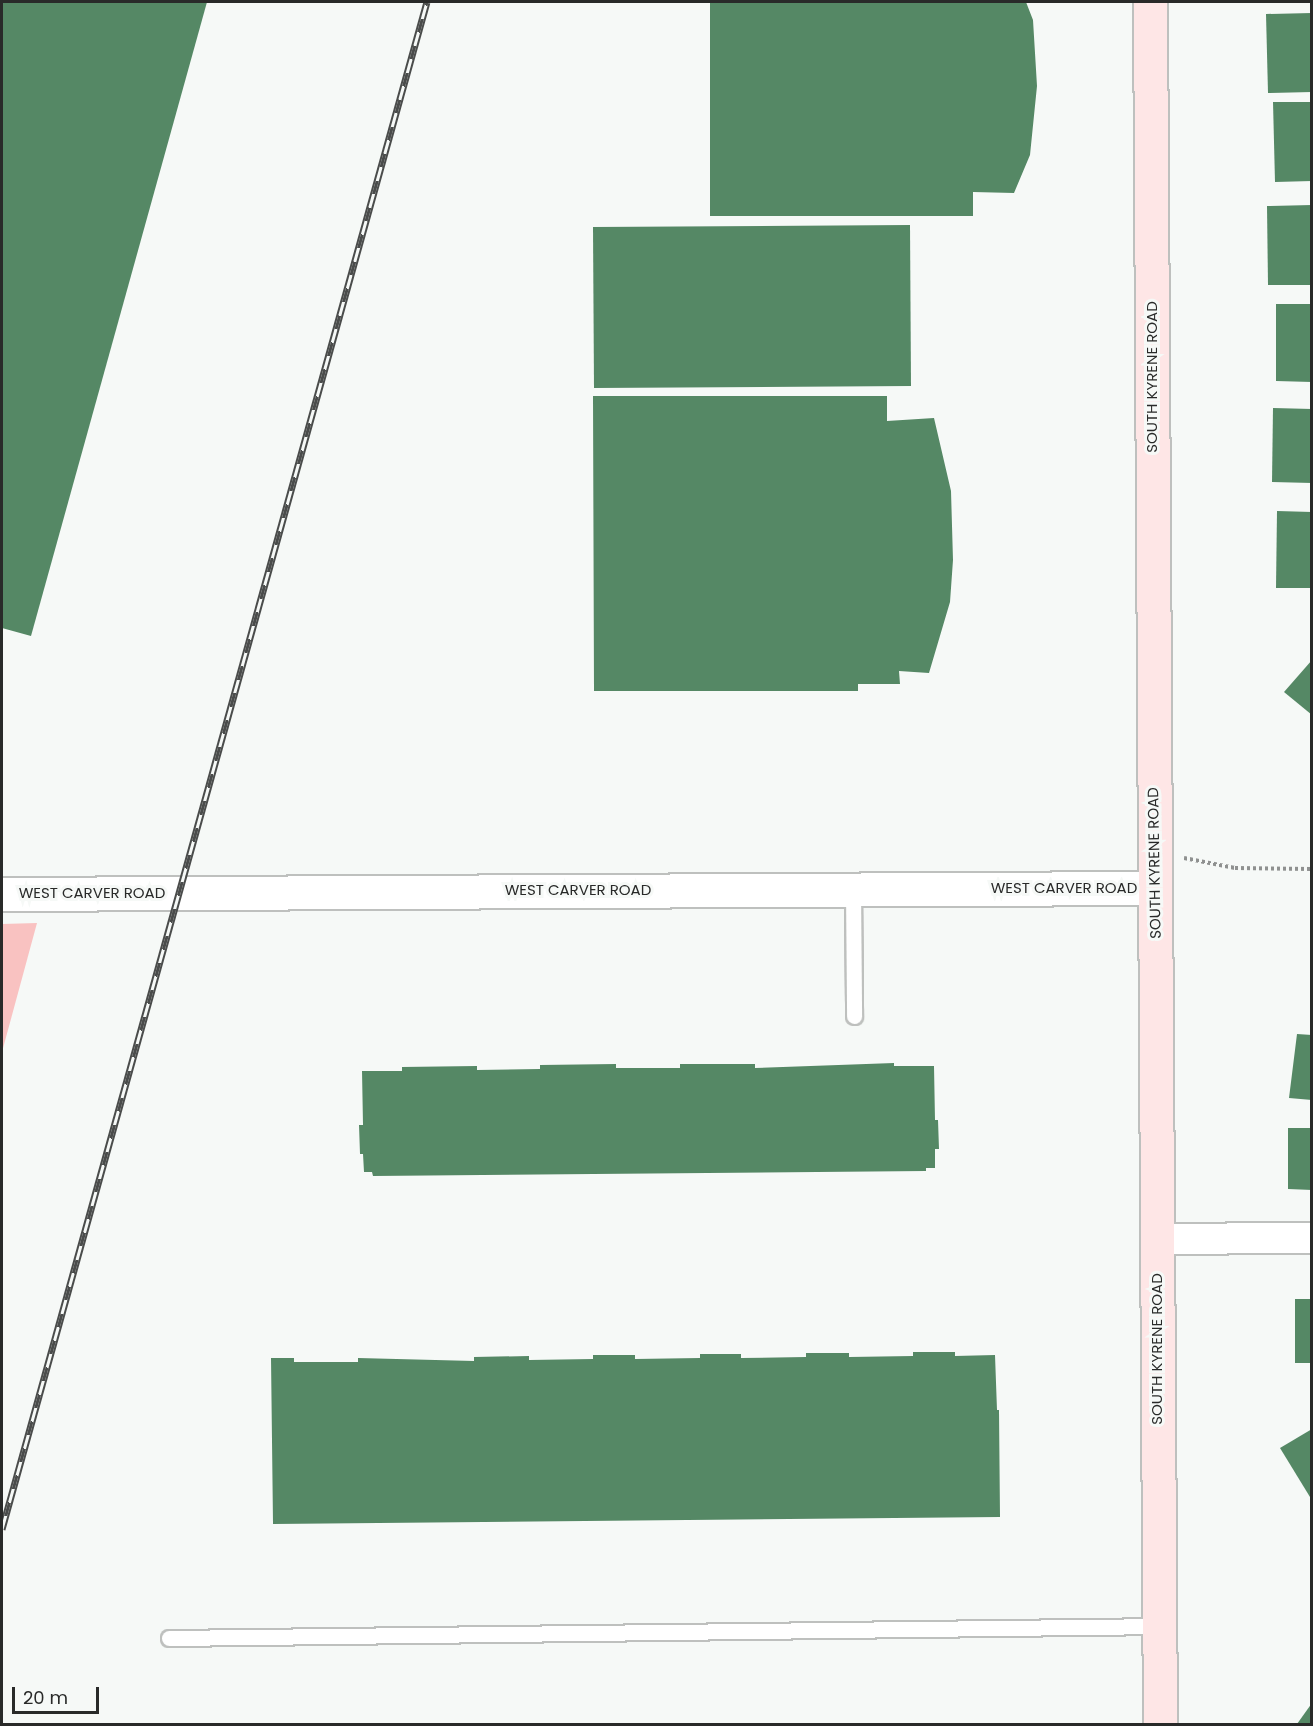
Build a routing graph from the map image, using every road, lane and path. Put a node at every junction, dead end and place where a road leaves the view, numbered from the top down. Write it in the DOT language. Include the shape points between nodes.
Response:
graph roads {
  1 [pos="1150,2"];
  2 [pos="1213,863"];
  3 [pos="1311,869"];
  4 [pos="1155,888"];
  5 [pos="853,889"];
  6 [pos="2,894"];
  7 [pos="854,1016"];
  8 [pos="1311,1238"];
  9 [pos="1157,1239"];
  10 [pos="1159,1626"];
  11 [pos="169,1638"];
  12 [pos="1160,1725"];
  1 -- 4 [label="main road, SOUTH KYRENE ROAD"];
  2 -- 3 [label="path" via="1235,868"];
  4 -- 5 [label="street, WEST CARVER ROAD"];
  4 -- 9 [label="main road, SOUTH KYRENE ROAD"];
  5 -- 6 [label="street, WEST CARVER ROAD"];
  5 -- 7 [label="lane"];
  8 -- 9 [label="street"];
  9 -- 10 [label="main road, SOUTH KYRENE ROAD"];
  10 -- 11 [label="lane"];
  10 -- 12 [label="main road, SOUTH KYRENE ROAD"];
}
